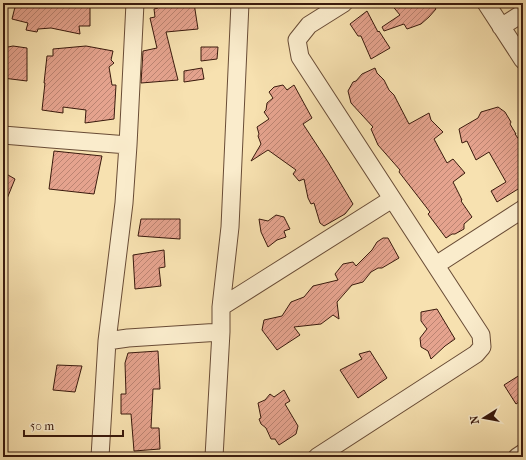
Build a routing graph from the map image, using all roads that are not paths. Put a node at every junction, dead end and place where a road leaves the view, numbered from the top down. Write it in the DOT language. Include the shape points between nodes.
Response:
graph roads {
  1 [pos="136,3"];
  2 [pos="240,3"];
  3 [pos="344,3"];
  4 [pos="486,3"];
  5 [pos="523,13"];
  6 [pos="501,27"];
  7 [pos="523,60"];
  8 [pos="3,135"];
  9 [pos="128,145"];
  10 [pos="392,199"];
  11 [pos="523,208"];
  12 [pos="436,265"];
  13 [pos="221,307"];
  14 [pos="221,332"];
  15 [pos="107,341"];
  16 [pos="523,453"];
  17 [pos="216,454"];
  18 [pos="100,457"];
  19 [pos="317,457"];
  20 [pos="517,457"];
  1 -- 9 [label="street"];
  2 -- 13 [label="street" via="230,226"];
  3 -- 10 [label="street" via="309,25 297,40 300,57"];
  4 -- 6 [label="street"];
  5 -- 6 [label="street"];
  6 -- 7 [label="street"];
  8 -- 9 [label="street"];
  9 -- 15 [label="street" via="124,203"];
  10 -- 12 [label="street"];
  10 -- 13 [label="street"];
  11 -- 12 [label="street"];
  12 -- 19 [label="street" via="481,335 482,347 476,354"];
  13 -- 14 [label="street"];
  14 -- 15 [label="street"];
  14 -- 17 [label="street"];
  15 -- 18 [label="street"];
  16 -- 20 [label="street"];
}
